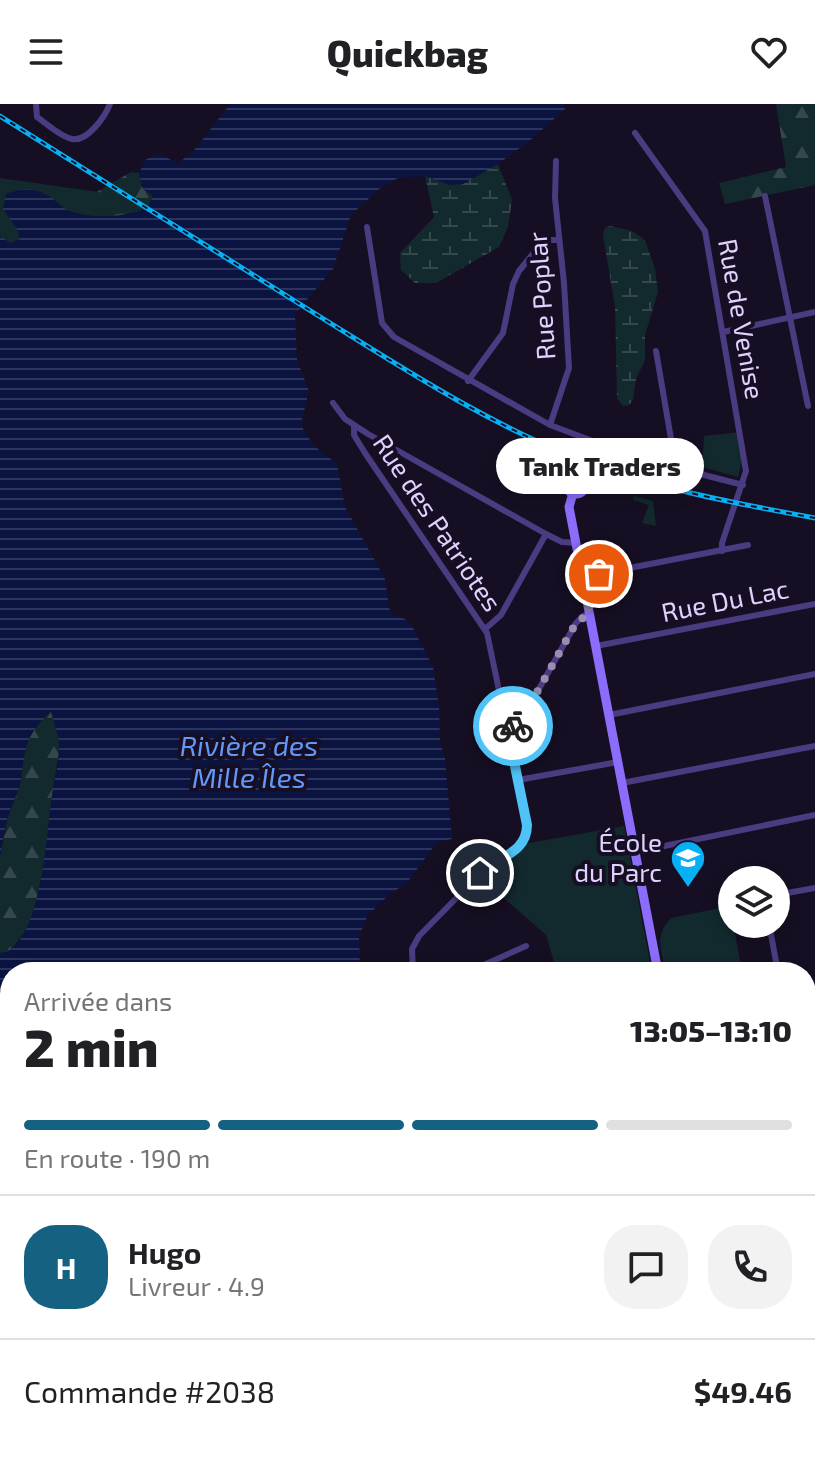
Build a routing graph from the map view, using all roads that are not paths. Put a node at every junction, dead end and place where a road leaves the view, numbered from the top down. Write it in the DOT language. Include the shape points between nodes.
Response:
graph roads {
  1 [pos="36,104"];
  2 [pos="110,104"];
  3 [pos="635,133"];
  4 [pos="556,161"];
  5 [pos="765,196"];
  6 [pos="367,227"];
  7 [pos="558,240"];
  8 [pos="815,312"];
  9 [pos="790,318"];
  10 [pos="723,332"];
  11 [pos="656,351"];
  12 [pos="468,381"];
  13 [pos="333,403"];
  14 [pos="808,406"];
  15 [pos="550,425"];
  16 [pos="354,426"];
  17 [pos="676,468"];
  18 [pos="743,485"];
  19 [pos="573,493"];
  20 [pos="546,534"];
  21 [pos="576,543"];
  22 [pos="748,545"];
  23 [pos="722,551"];
  24 [pos="583,577"];
  25 [pos="815,604"];
  26 [pos="590,613"];
  27 [pos="485,629"];
  28 [pos="596,646"];
  29 [pos="815,674"];
  30 [pos="609,715"];
  31 [pos="507,727"];
  32 [pos="815,746"];
  33 [pos="618,762"];
  34 [pos="518,780"];
  35 [pos="622,783"];
  36 [pos="815,815"];
  37 [pos="635,852"];
  38 [pos="815,888"];
  39 [pos="790,892"];
  40 [pos="772,938"];
  41 [pos="526,946"];
  42 [pos="413,962"];
  43 [pos="490,962"];
  44 [pos="656,962"];
  45 [pos="776,962"];
  1 -- 2 [label="street" via="37,117 71,139 82,138"];
  3 -- 10 [label="street, Rue de Venise" via="705,231"];
  4 -- 7 [label="street, Rue Poplar"];
  5 -- 9 [label="street"];
  6 -- 12 [label="street" via="382,323 394,337"];
  7 -- 12 [label="street" via="544,240 519,271 503,333"];
  7 -- 15 [label="street, Rue Poplar" via="569,368"];
  8 -- 9 [label="street"];
  9 -- 10 [label="street"];
  9 -- 14 [label="street"];
  10 -- 18 [label="street, Rue de Venise" via="744,451"];
  11 -- 17 [label="street"];
  12 -- 15 [label="street"];
  13 -- 16 [label="street"];
  15 -- 17 [label="street"];
  16 -- 20 [label="street"];
  16 -- 27 [label="street, Rue des Patriotes" via="365,453"];
  17 -- 18 [label="street"];
  18 -- 23 [label="street"];
  19 -- 21 [label="street" via="569,505"];
  20 -- 21 [label="street"];
  20 -- 27 [label="street" via="501,615"];
  21 -- 24 [label="street"];
  22 -- 23 [label="street"];
  23 -- 24 [label="street"];
  24 -- 26 [label="street"];
  25 -- 28 [label="street, Rue Du Lac"];
  26 -- 28 [label="street"];
  26 -- 31 [label="street" via="576,623 522,719"];
  27 -- 31 [label="street, Rue des Patriotes"];
  28 -- 30 [label="street"];
  29 -- 30 [label="street"];
  30 -- 33 [label="street"];
  31 -- 34 [label="street, Rue des Patriotes"];
  32 -- 35 [label="street"];
  33 -- 34 [label="street"];
  33 -- 35 [label="street"];
  34 -- 42 [label="street, Rue des Patriotes" via="527,825 523,844 486,868 419,936"];
  35 -- 37 [label="street"];
  36 -- 37 [label="street"];
  37 -- 44 [label="street"];
  38 -- 39 [label="street"];
  40 -- 45 [label="street"];
  41 -- 43 [label="street"];
}
